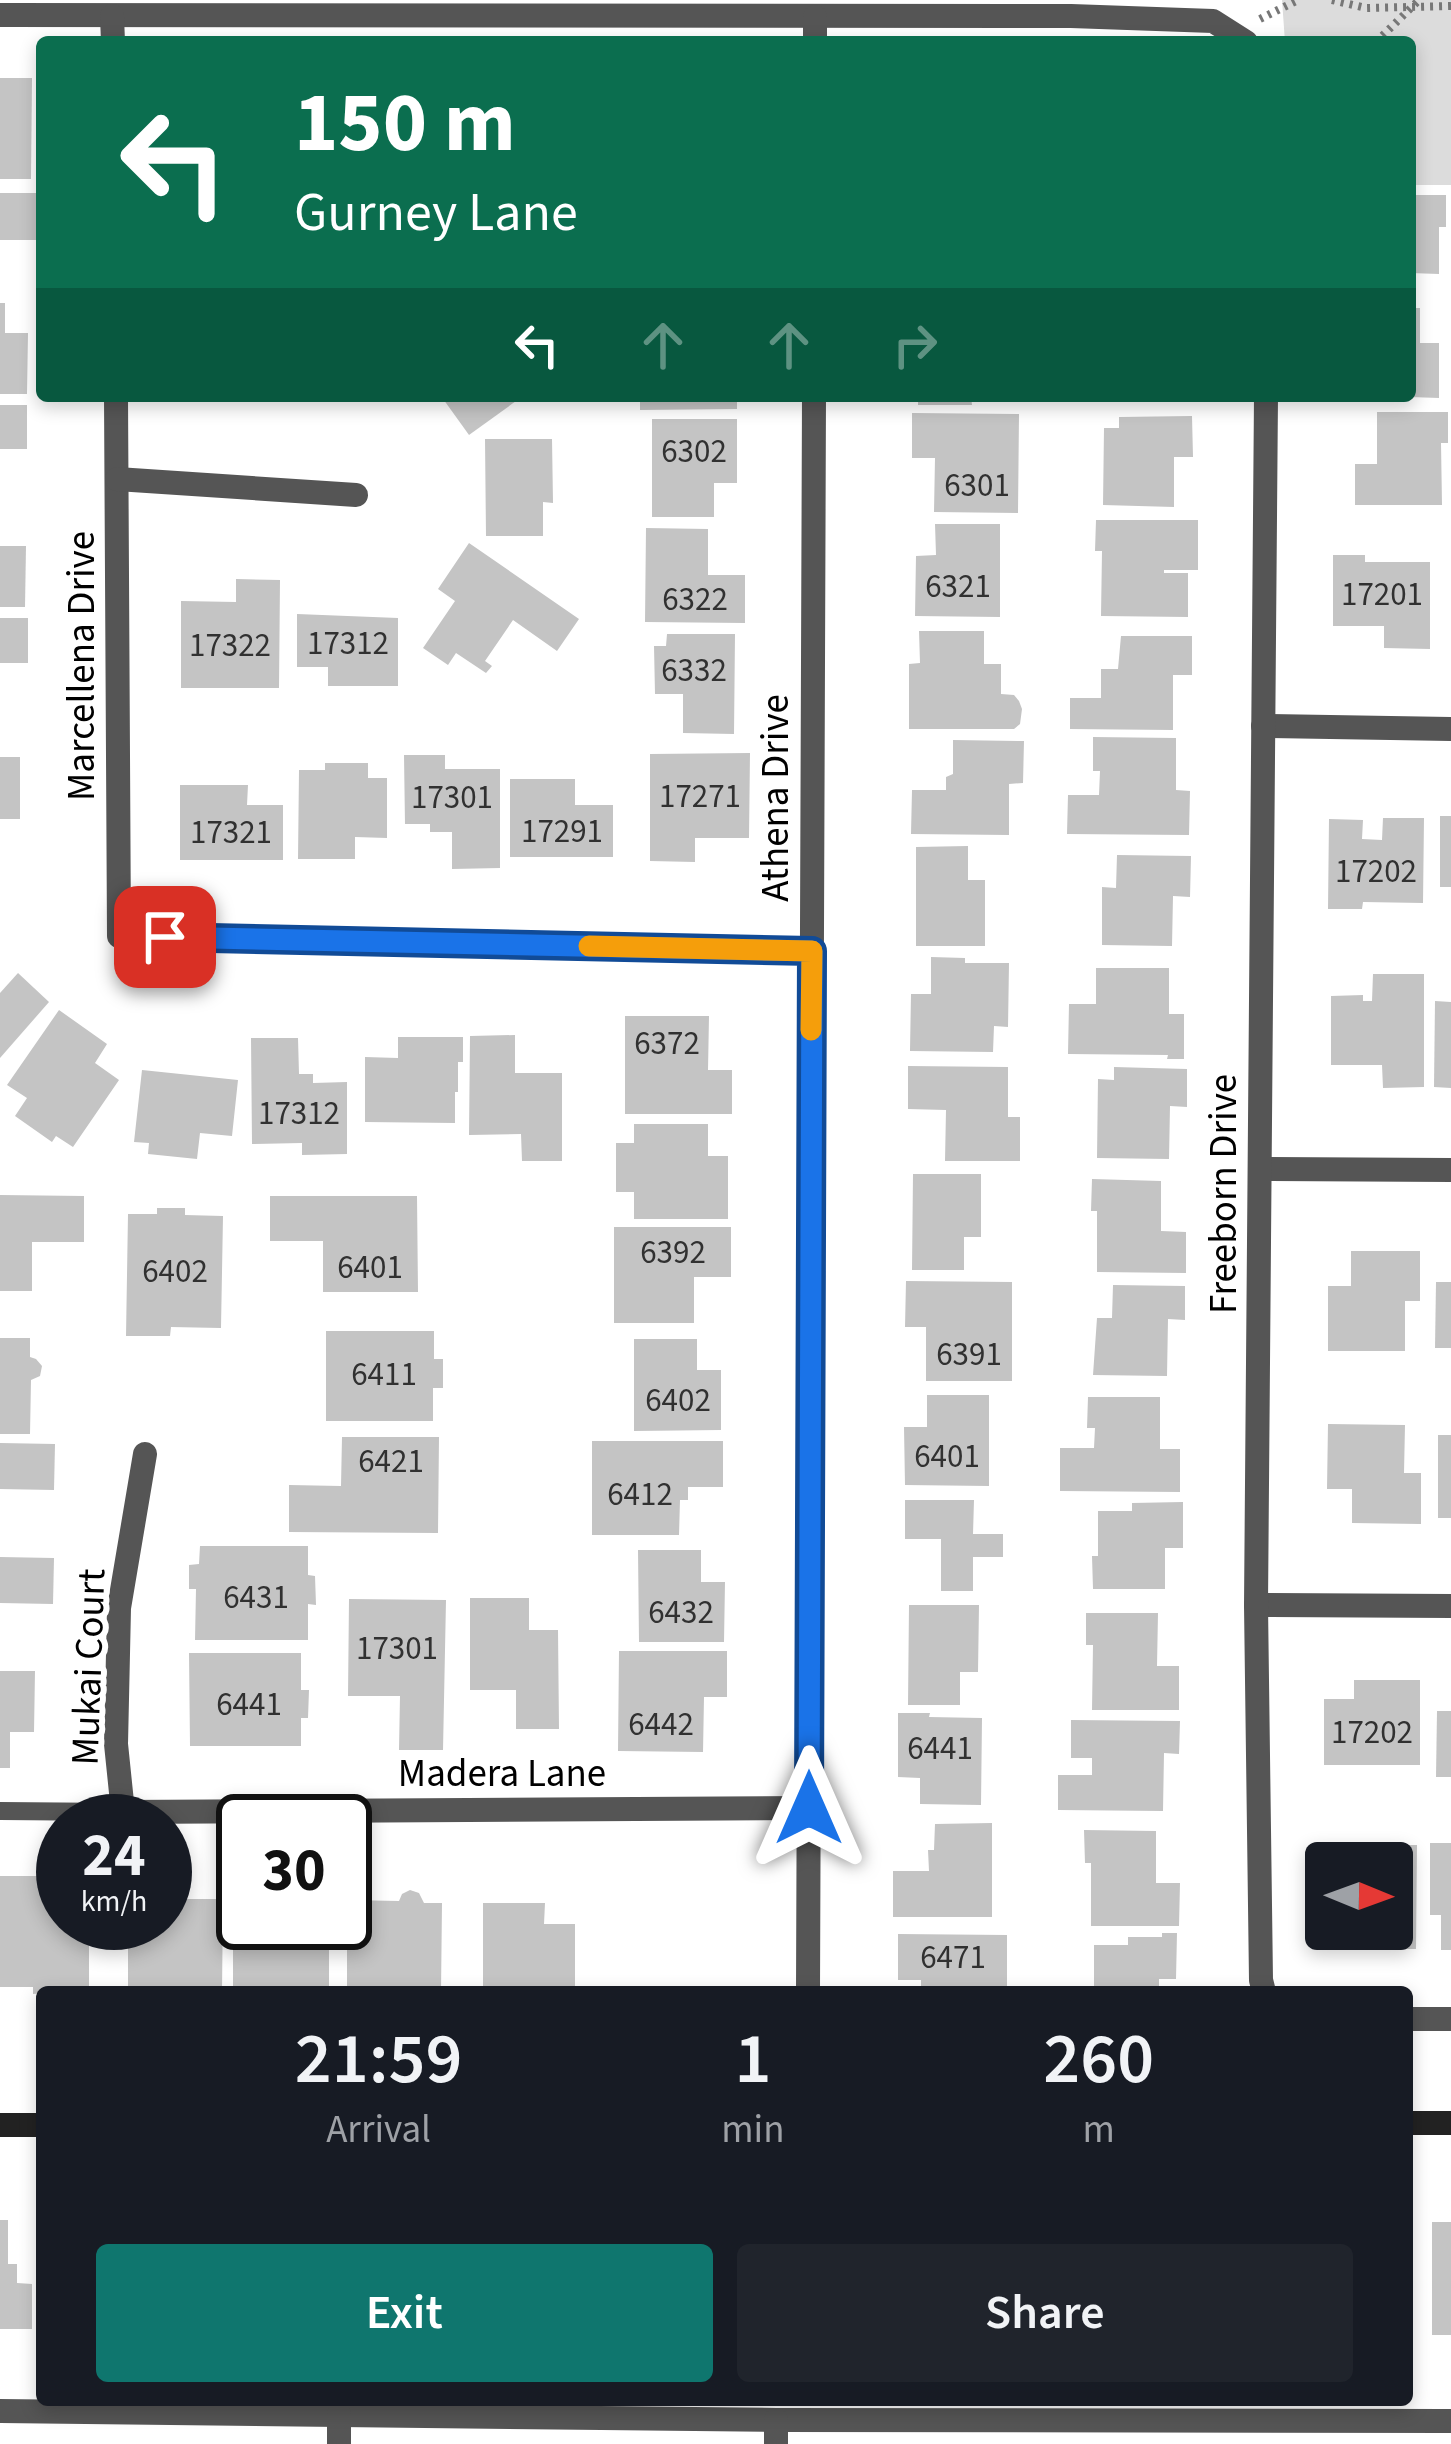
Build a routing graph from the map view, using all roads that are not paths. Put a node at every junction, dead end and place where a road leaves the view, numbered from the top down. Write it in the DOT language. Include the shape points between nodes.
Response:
graph roads {
  1 [pos="0,15"];
  2 [pos="112,29"];
  3 [pos="815,30"];
  4 [pos="1236,36"];
  5 [pos="116,402"];
  6 [pos="814,402"];
  7 [pos="1266,402"];
  8 [pos="117,479"];
  9 [pos="356,495"];
  10 [pos="1263,726"];
  11 [pos="1451,729"];
  12 [pos="812,951"];
  13 [pos="1260,1169"];
  14 [pos="1451,1170"];
  15 [pos="145,1454"];
  16 [pos="1256,1605"];
  17 [pos="1451,1606"];
  18 [pos="121,1794"];
  19 [pos="809,1808"];
  20 [pos="0,1811"];
  21 [pos="36,1811"];
  22 [pos="192,1812"];
  23 [pos="808,1986"];
  24 [pos="1262,1986"];
  25 [pos="1413,2019"];
  26 [pos="1451,2019"];
  27 [pos="1413,2123"];
  28 [pos="1451,2123"];
  29 [pos="0,2125"];
  30 [pos="36,2125"];
  31 [pos="0,2411"];
  32 [pos="339,2414"];
  33 [pos="1451,2421"];
  34 [pos="776,2432"];
  35 [pos="1233,2433"];
  36 [pos="339,2444"];
  1 -- 2 [label="street"];
  2 -- 3 [label="street"];
  3 -- 4 [label="street" via="1071,16 1213,22"];
  5 -- 8 [label="street, Marcellena Drive"];
  6 -- 12 [label="street, Athena Drive"];
  7 -- 10 [label="street, Freeborn Drive"];
  8 -- 9 [label="street"];
  8 -- 12 [label="street, Marcellena Drive" via="119,936"];
  10 -- 11 [label="street"];
  10 -- 13 [label="street, Freeborn Drive"];
  12 -- 19 [label="street, Athena Drive"];
  13 -- 14 [label="street"];
  13 -- 16 [label="street, Freeborn Drive"];
  15 -- 18 [label="street, Mukai Court" via="118,1608"];
  16 -- 17 [label="street"];
  16 -- 24 [label="street, Freeborn Drive"];
  19 -- 22 [label="street, Madera Lane"];
  19 -- 23 [label="street, Athena Drive"];
  20 -- 21 [label="lane"];
  25 -- 26 [label="street"];
  27 -- 28 [label="main road"];
  29 -- 30 [label="main road"];
  31 -- 32 [label="street"];
  32 -- 34 [label="street"];
  32 -- 36 [label="street"];
  33 -- 35 [label="street"];
  34 -- 35 [label="street"];
}
